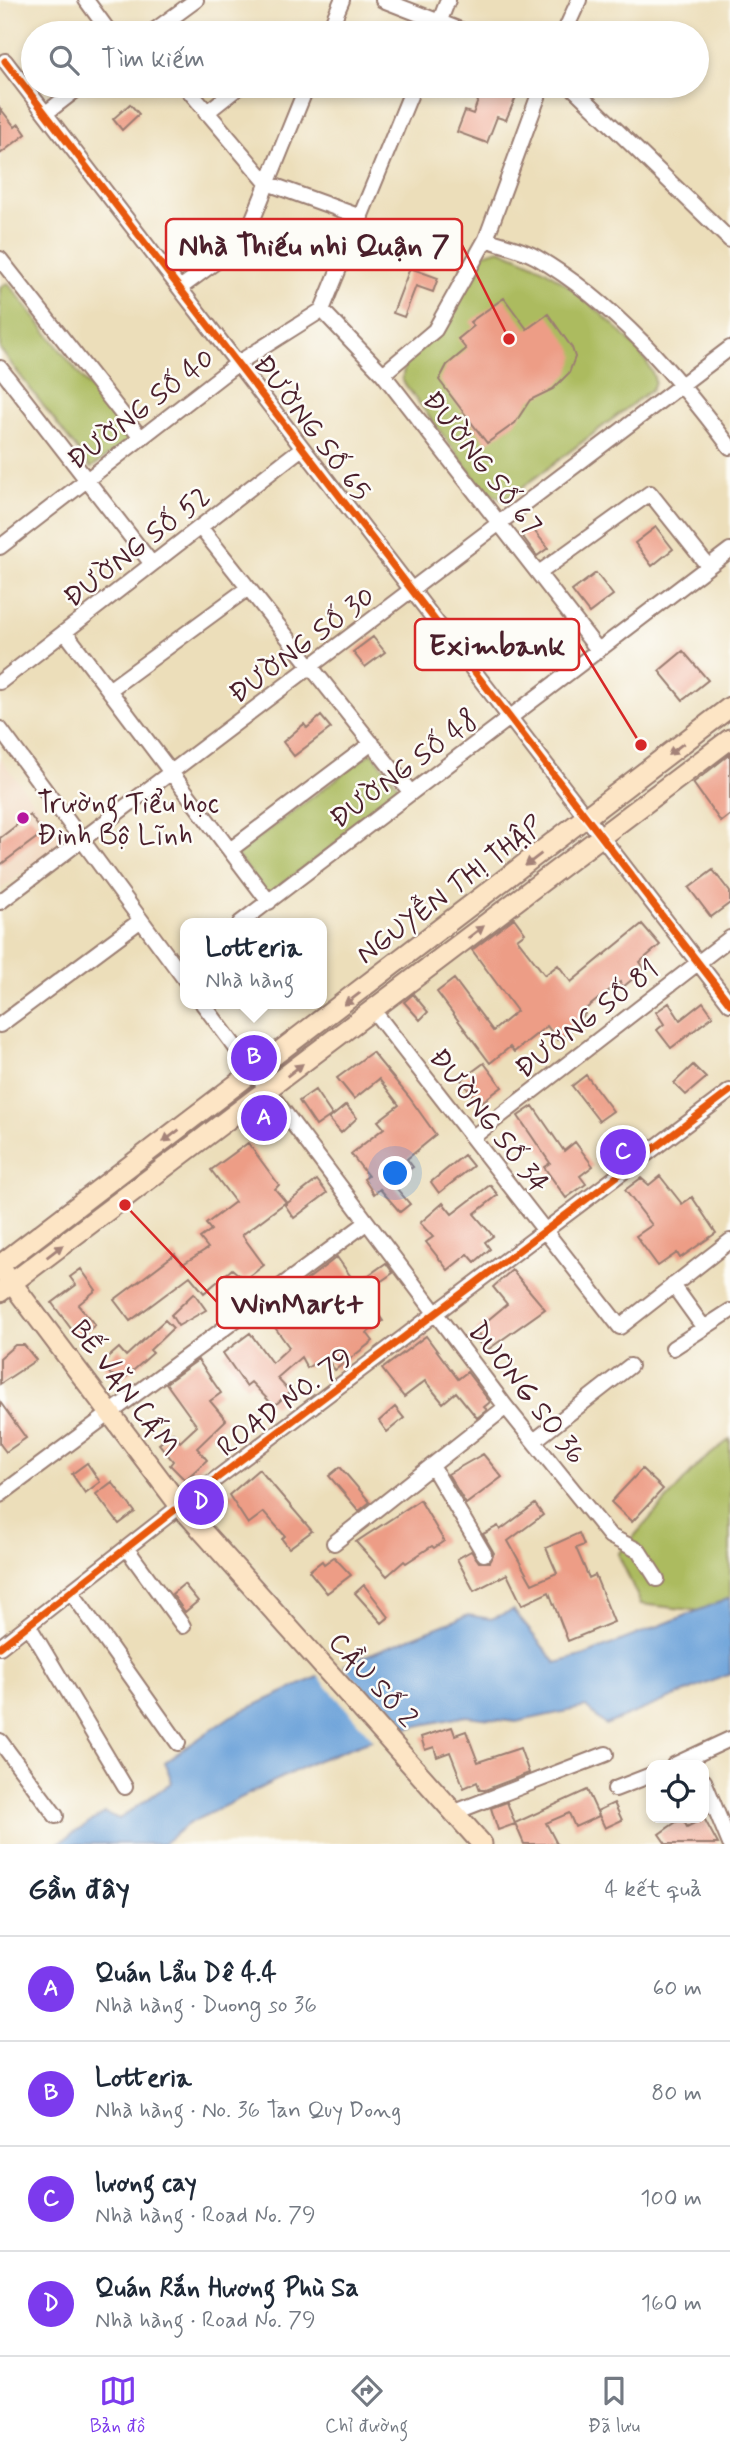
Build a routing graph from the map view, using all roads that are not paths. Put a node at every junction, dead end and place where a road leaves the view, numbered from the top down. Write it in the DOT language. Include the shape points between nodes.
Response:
graph roads {
  1 [pos="86,0"];
  2 [pos="196,0"];
  3 [pos="342,0"];
  4 [pos="383,0"];
  5 [pos="448,0"];
  6 [pos="579,0"];
  7 [pos="101,21"];
  8 [pos="167,21"];
  9 [pos="333,21"];
  10 [pos="424,21"];
  11 [pos="440,21"];
  12 [pos="569,21"];
  13 [pos="5,61"];
  14 [pos="21,81"];
  15 [pos="34,98"];
  16 [pos="65,98"];
  17 [pos="194,98"];
  18 [pos="225,98"];
  19 [pos="302,98"];
  20 [pos="409,98"];
  21 [pos="538,98"];
  22 [pos="583,98"];
  23 [pos="46,113"];
  24 [pos="206,113"];
  25 [pos="267,183"];
  26 [pos="360,217"];
  27 [pos="486,239"];
  28 [pos="730,240"];
  29 [pos="3,269"];
  30 [pos="180,288"];
  31 [pos="322,310"];
  32 [pos="730,348"];
  33 [pos="238,363"];
  34 [pos="0,368"];
  35 [pos="383,374"];
  36 [pos="683,384"];
  37 [pos="141,438"];
  38 [pos="730,447"];
  39 [pos="302,448"];
  40 [pos="87,480"];
  41 [pos="501,524"];
  42 [pos="200,527"];
  43 [pos="0,547"];
  44 [pos="730,550"];
  45 [pos="152,564"];
  46 [pos="708,566"];
  47 [pos="539,573"];
  48 [pos="248,588"];
  49 [pos="412,591"];
  50 [pos="65,632"];
  51 [pos="598,650"];
  52 [pos="312,668"];
  53 [pos="0,682"];
  54 [pos="109,690"];
  55 [pos="730,707"];
  56 [pos="510,718"];
  57 [pos="0,729"];
  58 [pos="730,739"];
  59 [pos="372,743"];
  60 [pos="171,772"];
  61 [pos="411,793"];
  62 [pos="587,819"];
  63 [pos="601,838"];
  64 [pos="82,839"];
  65 [pos="230,850"];
  66 [pos="0,902"];
  67 [pos="269,902"];
  68 [pos="247,918"];
  69 [pos="141,920"];
  70 [pos="730,938"];
  71 [pos="699,962"];
  72 [pos="180,968"];
  73 [pos="730,1004"];
  74 [pos="207,1009"];
  75 [pos="373,1010"];
  76 [pos="0,1025"];
  77 [pos="254,1074"];
  78 [pos="267,1091"];
  79 [pos="730,1091"];
  80 [pos="473,1138"];
  81 [pos="366,1223"];
  82 [pos="545,1230"];
  83 [pos="730,1241"];
  84 [pos="3,1277"];
  85 [pos="673,1285"];
  86 [pos="730,1311"];
  87 [pos="436,1313"];
  88 [pos="705,1328"];
  89 [pos="673,1348"];
  90 [pos="630,1366"];
  91 [pos="506,1407"];
  92 [pos="111,1413"];
  93 [pos="534,1441"];
  94 [pos="432,1466"];
  95 [pos="0,1495"];
  96 [pos="180,1506"];
  97 [pos="334,1544"];
  98 [pos="127,1549"];
  99 [pos="484,1553"];
  100 [pos="657,1579"];
  101 [pos="72,1593"];
  102 [pos="29,1626"];
  103 [pos="183,1626"];
  104 [pos="294,1632"];
  105 [pos="0,1647"];
  106 [pos="730,1739"];
  107 [pos="0,1741"];
  108 [pos="178,1743"];
  109 [pos="606,1754"];
  110 [pos="697,1760"];
  111 [pos="646,1777"];
  112 [pos="125,1787"];
  113 [pos="615,1789"];
  114 [pos="709,1793"];
  115 [pos="455,1812"];
  116 [pos="56,1816"];
  117 [pos="482,1844"];
  118 [pos="730,1844"];
  1 -- 7 [label="street"];
  2 -- 8 [label="street"];
  3 -- 9 [label="street"];
  4 -- 10 [label="street"];
  5 -- 11 [label="street"];
  6 -- 12 [label="street"];
  13 -- 14 [label="street, ĐƯỜNG SỐ 65"];
  15 -- 23 [label="street, ĐƯỜNG SỐ 65"];
  16 -- 23 [label="street"];
  17 -- 24 [label="street"];
  18 -- 24 [label="street"];
  19 -- 25 [label="street"];
  20 -- 26 [label="street"];
  21 -- 27 [label="street"];
  22 -- 28 [label="street"];
  23 -- 30 [label="street, ĐƯỜNG SỐ 65"];
  24 -- 25 [label="street"];
  25 -- 26 [label="street"];
  25 -- 30 [label="street" via="244,241"];
  26 -- 31 [label="street"];
  27 -- 35 [label="street" via="435,330"];
  27 -- 36 [label="street" via="535,256 597,300"];
  29 -- 37 [label="street"];
  30 -- 33 [label="street, ĐƯỜNG SỐ 65"];
  31 -- 33 [label="street, ĐƯỜNG SỐ 40"];
  31 -- 35 [label="street, ĐƯỜNG SỐ 67"];
  32 -- 36 [label="street, ĐƯỜNG SỐ 30"];
  33 -- 37 [label="street, ĐƯỜNG SỐ 40"];
  33 -- 39 [label="street, ĐƯỜNG SỐ 65"];
  34 -- 40 [label="street"];
  35 -- 41 [label="street, ĐƯỜNG SỐ 67"];
  36 -- 38 [label="street"];
  36 -- 41 [label="street, ĐƯỜNG SỐ 30"];
  37 -- 40 [label="street, ĐƯỜNG SỐ 40"];
  39 -- 42 [label="street, ĐƯỜNG SỐ 52"];
  39 -- 49 [label="street, ĐƯỜNG SỐ 65"];
  40 -- 43 [label="street, ĐƯỜNG SỐ 40"];
  40 -- 45 [label="street"];
  41 -- 47 [label="street, ĐƯỜNG SỐ 67"];
  41 -- 49 [label="street, ĐƯỜNG SỐ 30"];
  42 -- 45 [label="street, ĐƯỜNG SỐ 52"];
  42 -- 48 [label="street"];
  44 -- 46 [label="street, ĐƯỜNG SỐ 48"];
  45 -- 50 [label="street, ĐƯỜNG SỐ 52"];
  46 -- 47 [label="street" via="650,493"];
  46 -- 51 [label="street, ĐƯỜNG SỐ 48"];
  47 -- 51 [label="street, ĐƯỜNG SỐ 67"];
  48 -- 52 [label="street"];
  48 -- 54 [label="street"];
  49 -- 52 [label="street, ĐƯỜNG SỐ 30"];
  49 -- 56 [label="street, ĐƯỜNG SỐ 65"];
  50 -- 53 [label="street, ĐƯỜNG SỐ 52"];
  50 -- 54 [label="street"];
  51 -- 56 [label="street, ĐƯỜNG SỐ 48"];
  52 -- 59 [label="street"];
  52 -- 60 [label="street, ĐƯỜNG SỐ 30"];
  54 -- 60 [label="street"];
  55 -- 62 [label="main road, NGUYỄN THỊ THẬP, one-way"];
  56 -- 61 [label="street, ĐƯỜNG SỐ 48"];
  56 -- 62 [label="street, ĐƯỜNG SỐ 65"];
  57 -- 64 [label="street"];
  58 -- 63 [label="main road, NGUYỄN THỊ THẬP"];
  59 -- 61 [label="street"];
  59 -- 65 [label="street"];
  60 -- 64 [label="street, ĐƯỜNG SỐ 30"];
  60 -- 65 [label="street"];
  61 -- 67 [label="street, ĐƯỜNG SỐ 48"];
  62 -- 63 [label="street, ĐƯỜNG SỐ 65"];
  62 -- 77 [label="main road, NGUYỄN THỊ THẬP, one-way"];
  63 -- 71 [label="street, ĐƯỜNG SỐ 65"];
  75 -- 63 [label="main road, NGUYỄN THỊ THẬP, one-way"];
  64 -- 66 [label="street, ĐƯỜNG SỐ 30"];
  64 -- 69 [label="street"];
  65 -- 67 [label="street"];
  67 -- 68 [label="street, ĐƯỜNG SỐ 48"];
  69 -- 72 [label="street"];
  69 -- 76 [label="street"];
  70 -- 71 [label="street, ĐƯỜNG SỐ 81"];
  71 -- 73 [label="street, ĐƯỜNG SỐ 65"];
  71 -- 80 [label="street, ĐƯỜNG SỐ 81"];
  74 -- 77 [label="street, DUONG SO 36"];
  78 -- 75 [label="main road, NGUYỄN THỊ THẬP, one-way"];
  75 -- 80 [label="street, ĐƯỜNG SỐ 34"];
  77 -- 78 [label="street, DUONG SO 36"];
  77 -- 84 [label="main road, NGUYỄN THỊ THẬP, one-way"];
  78 -- 81 [label="street, DUONG SO 36"];
  84 -- 78 [label="main road, NGUYỄN THỊ THẬP, one-way"];
  79 -- 82 [label="street, ROAD NO. 79"];
  80 -- 82 [label="street, ĐƯỜNG SỐ 34"];
  81 -- 87 [label="street, DUONG SO 36"];
  81 -- 92 [label="street"];
  82 -- 85 [label="street, ĐƯỜNG SỐ 34" via="620,1327"];
  82 -- 87 [label="street, ROAD NO. 79"];
  83 -- 85 [label="street"];
  84 -- 92 [label="main road, BẾ VĂN CẤM"];
  85 -- 88 [label="street"];
  86 -- 88 [label="street"];
  87 -- 91 [label="street, DUONG SO 36"];
  87 -- 96 [label="street, ROAD NO. 79"];
  88 -- 89 [label="street"];
  90 -- 93 [label="street"];
  91 -- 93 [label="street, DUONG SO 36"];
  91 -- 94 [label="street"];
  92 -- 95 [label="street"];
  92 -- 96 [label="main road, BẾ VĂN CẤM"];
  93 -- 100 [label="street, DUONG SO 36" via="610,1536 639,1551"];
  94 -- 97 [label="street"];
  94 -- 99 [label="street"];
  96 -- 98 [label="street, ROAD NO. 79"];
  96 -- 104 [label="main road, BẾ VĂN CẤM"];
  98 -- 101 [label="street, ROAD NO. 79"];
  98 -- 103 [label="street"];
  101 -- 102 [label="street, ROAD NO. 79"];
  101 -- 108 [label="street"];
  102 -- 105 [label="street, ROAD NO. 79"];
  102 -- 112 [label="street"];
  104 -- 115 [label="main road, CẦU SỐ 2"];
  106 -- 110 [label="street"];
  107 -- 116 [label="street"];
  109 -- 115 [label="street"];
  111 -- 113 [label="street"];
  114 -- 118 [label="street"];
  115 -- 117 [label="main road"];
}
